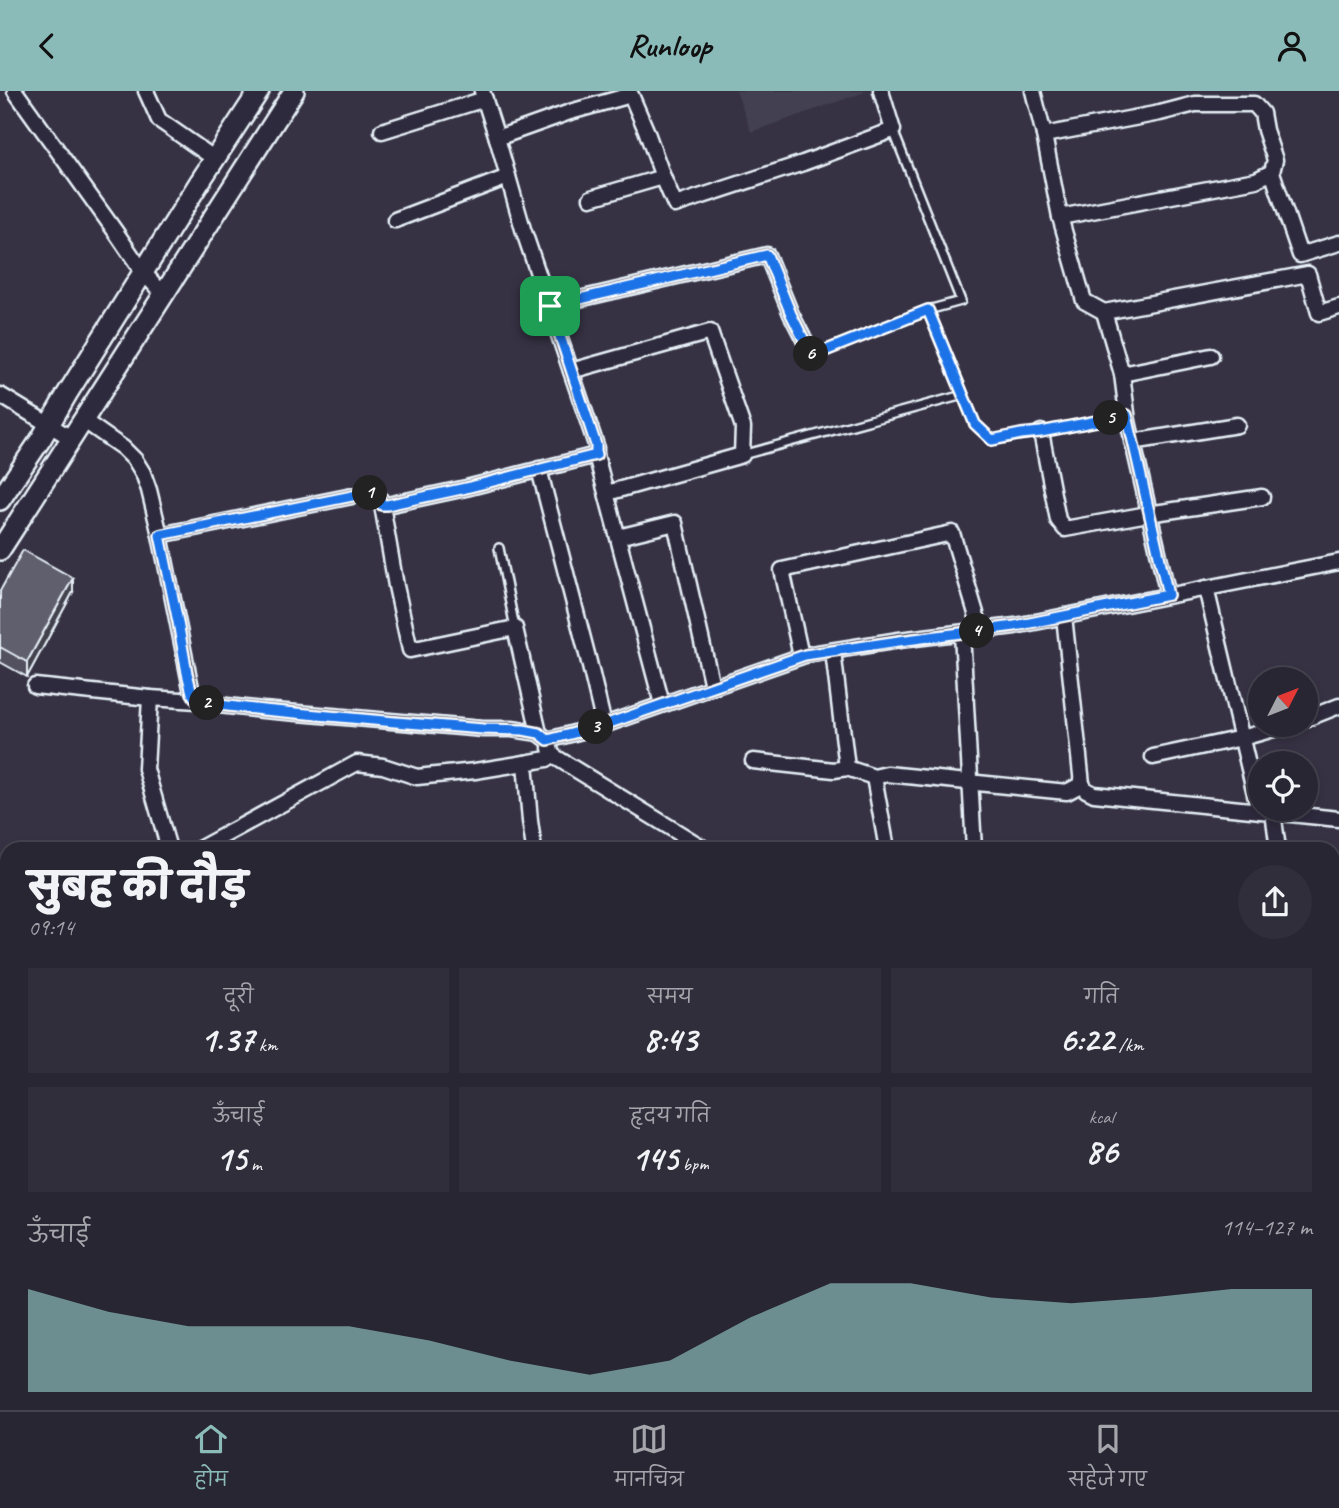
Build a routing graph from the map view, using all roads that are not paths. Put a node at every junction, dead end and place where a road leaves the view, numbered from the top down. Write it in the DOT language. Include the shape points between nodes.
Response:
graph roads {
  1 [pos="15,91"];
  2 [pos="146,91"];
  3 [pos="259,91"];
  4 [pos="293,91"];
  5 [pos="881,91"];
  6 [pos="1033,91"];
  7 [pos="483,95"];
  8 [pos="893,130"];
  9 [pos="382,131"];
  10 [pos="1044,135"];
  11 [pos="497,138"];
  12 [pos="215,159"];
  13 [pos="1272,172"];
  14 [pos="508,177"];
  15 [pos="663,177"];
  16 [pos="591,198"];
  17 [pos="1060,217"];
  18 [pos="394,220"];
  19 [pos="1339,243"];
  20 [pos="1300,254"];
  21 [pos="143,272"];
  22 [pos="1308,275"];
  23 [pos="164,295"];
  24 [pos="550,306"];
  25 [pos="1339,307"];
  26 [pos="928,310"];
  27 [pos="1104,312"];
  28 [pos="1211,356"];
  29 [pos="814,359"];
  30 [pos="571,370"];
  31 [pos="1122,375"];
  32 [pos="0,395"];
  33 [pos="963,395"];
  34 [pos="1127,415"];
  35 [pos="82,420"];
  36 [pos="1237,425"];
  37 [pos="49,426"];
  38 [pos="1041,432"];
  39 [pos="71,438"];
  40 [pos="1132,442"];
  41 [pos="596,455"];
  42 [pos="741,455"];
  43 [pos="539,469"];
  44 [pos="607,493"];
  45 [pos="1262,496"];
  46 [pos="0,501"];
  47 [pos="382,505"];
  48 [pos="1148,514"];
  49 [pos="160,535"];
  50 [pos="618,537"];
  51 [pos="499,548"];
  52 [pos="0,550"];
  53 [pos="1339,562"];
  54 [pos="1206,588"];
  55 [pos="1168,595"];
  56 [pos="1064,616"];
  57 [pos="515,628"];
  58 [pos="981,630"];
  59 [pos="962,633"];
  60 [pos="833,650"];
  61 [pos="801,656"];
  62 [pos="35,686"];
  63 [pos="712,686"];
  64 [pos="150,698"];
  65 [pos="197,701"];
  66 [pos="662,704"];
  67 [pos="1339,706"];
  68 [pos="1318,714"];
  69 [pos="604,725"];
  70 [pos="543,736"];
  71 [pos="1248,736"];
  72 [pos="1242,738"];
  73 [pos="552,755"];
  74 [pos="1248,756"];
  75 [pos="1153,757"];
  76 [pos="753,761"];
  77 [pos="525,763"];
  78 [pos="847,768"];
  79 [pos="874,777"];
  80 [pos="970,782"];
  81 [pos="1082,784"];
  82 [pos="1248,809"];
  83 [pos="1318,817"];
  84 [pos="1339,819"];
  85 [pos="1269,821"];
  86 [pos="167,842"];
  87 [pos="213,842"];
  88 [pos="533,842"];
  89 [pos="694,842"];
  90 [pos="886,842"];
  91 [pos="974,842"];
  92 [pos="1276,842"];
  1 -- 21 [label="street"];
  2 -- 12 [label="street" via="159,120"];
  3 -- 12 [label="street"];
  4 -- 23 [label="street"];
  5 -- 8 [label="street"];
  6 -- 10 [label="street"];
  7 -- 9 [label="street"];
  7 -- 11 [label="street"];
  8 -- 15 [label="street" via="675,205"];
  8 -- 26 [label="lane" via="961,301"];
  10 -- 13 [label="street" via="1195,104 1254,104 1262,113 1275,160"];
  10 -- 17 [label="street"];
  11 -- 14 [label="street"];
  11 -- 15 [label="street" via="631,95"];
  12 -- 21 [label="street"];
  13 -- 17 [label="street" via="1256,180"];
  13 -- 20 [label="street"];
  14 -- 18 [label="street"];
  14 -- 24 [label="street"];
  15 -- 16 [label="street"];
  17 -- 27 [label="street" via="1084,301"];
  19 -- 20 [label="street"];
  20 -- 22 [label="street"];
  21 -- 23 [label="street"];
  21 -- 37 [label="street"];
  22 -- 25 [label="street" via="1319,313"];
  22 -- 27 [label="street"];
  23 -- 35 [label="street"];
  24 -- 29 [label="street" via="767,255"];
  24 -- 30 [label="street"];
  26 -- 29 [label="lane"];
  26 -- 33 [label="lane"];
  27 -- 31 [label="street"];
  28 -- 31 [label="street"];
  30 -- 41 [label="street"];
  30 -- 42 [label="street" via="710,332 743,427"];
  31 -- 34 [label="street"];
  32 -- 37 [label="street"];
  33 -- 38 [label="lane" via="975,424 992,440"];
  33 -- 42 [label="lane"];
  34 -- 38 [label="lane"];
  34 -- 40 [label="street"];
  35 -- 39 [label="street"];
  35 -- 49 [label="street" via="135,460 149,490"];
  36 -- 40 [label="street"];
  37 -- 39 [label="street"];
  37 -- 46 [label="street"];
  38 -- 48 [label="street" via="1058,520 1065,529"];
  39 -- 52 [label="street"];
  40 -- 48 [label="street"];
  41 -- 43 [label="street"];
  41 -- 44 [label="street"];
  42 -- 44 [label="street"];
  43 -- 47 [label="street"];
  43 -- 69 [label="street"];
  44 -- 50 [label="street"];
  45 -- 48 [label="street"];
  47 -- 49 [label="street" via="372,492"];
  47 -- 57 [label="street" via="410,650"];
  48 -- 55 [label="street"];
  49 -- 65 [label="street" via="187,673"];
  50 -- 63 [label="street" via="675,523"];
  50 -- 66 [label="street"];
  51 -- 57 [label="lane"];
  53 -- 54 [label="street"];
  54 -- 55 [label="street"];
  54 -- 72 [label="street"];
  55 -- 56 [label="street"];
  56 -- 58 [label="street"];
  56 -- 81 [label="street"];
  57 -- 70 [label="street"];
  58 -- 59 [label="street"];
  58 -- 61 [label="street" via="952,533 782,570"];
  59 -- 60 [label="street"];
  59 -- 80 [label="street"];
  60 -- 61 [label="street"];
  60 -- 78 [label="street"];
  61 -- 63 [label="street"];
  62 -- 64 [label="street"];
  63 -- 66 [label="street"];
  64 -- 65 [label="street"];
  64 -- 86 [label="street" via="146,769"];
  65 -- 70 [label="street" via="512,729"];
  66 -- 69 [label="street"];
  67 -- 68 [label="street"];
  69 -- 70 [label="street"];
  70 -- 73 [label="street"];
  71 -- 72 [label="street"];
  72 -- 74 [label="street"];
  72 -- 75 [label="street"];
  73 -- 77 [label="street"];
  73 -- 89 [label="street"];
  76 -- 78 [label="street"];
  77 -- 87 [label="street" via="417,777 383,766 357,764"];
  77 -- 88 [label="street"];
  78 -- 79 [label="street"];
  79 -- 80 [label="street" via="887,774"];
  79 -- 90 [label="street"];
  80 -- 81 [label="street" via="1068,792"];
  80 -- 91 [label="street"];
  81 -- 82 [label="street" via="1094,794"];
  83 -- 84 [label="street"];
  85 -- 92 [label="street"];
}
